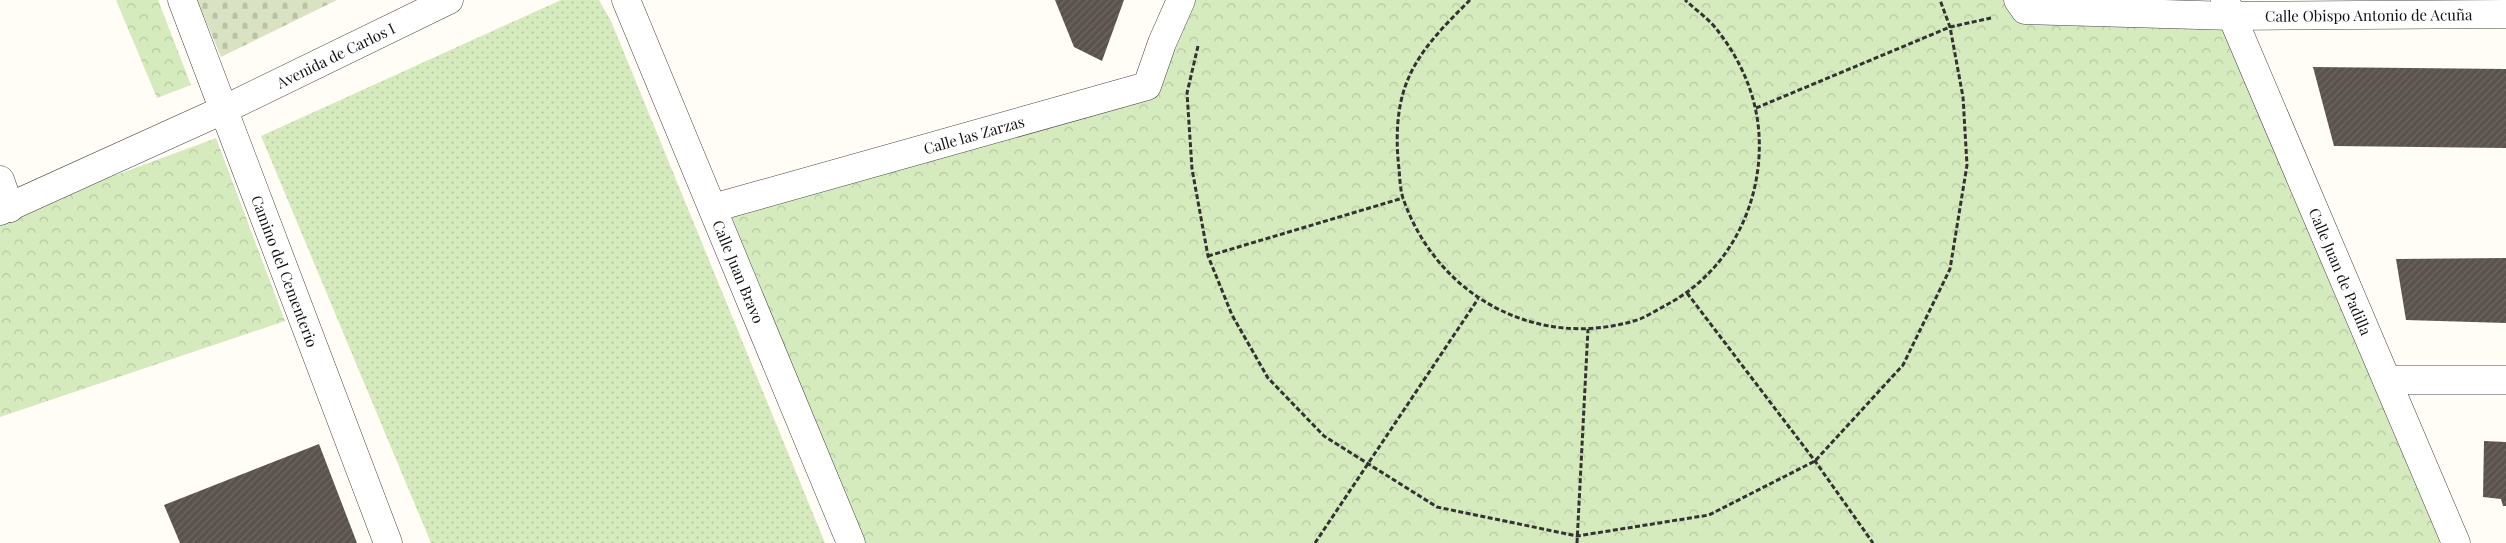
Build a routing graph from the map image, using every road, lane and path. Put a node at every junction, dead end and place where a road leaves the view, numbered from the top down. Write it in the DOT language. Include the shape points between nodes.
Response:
graph roads {
  1 [pos="182,0"];
  2 [pos="449,0"];
  3 [pos="626,0"];
  4 [pos="1181,0"];
  5 [pos="1470,0"];
  6 [pos="1685,0"];
  7 [pos="1940,0"];
  8 [pos="2021,5"];
  9 [pos="2229,8"];
  10 [pos="2506,14"];
  11 [pos="1950,27"];
  12 [pos="1200,38"];
  13 [pos="1756,108"];
  14 [pos="224,110"];
  15 [pos="0,180"];
  16 [pos="1403,198"];
  17 [pos="713,208"];
  18 [pos="5,209"];
  19 [pos="1208,256"];
  20 [pos="1687,294"];
  21 [pos="1478,299"];
  22 [pos="1588,329"];
  23 [pos="2387,380"];
  24 [pos="2506,380"];
  25 [pos="1815,461"];
  26 [pos="1368,464"];
  27 [pos="1577,536"];
  28 [pos="388,543"];
  29 [pos="851,543"];
  30 [pos="1315,543"];
  31 [pos="1577,543"];
  32 [pos="1873,543"];
  33 [pos="2456,543"];
  1 -- 14 [label="street, Camino del Cementerio"];
  2 -- 14 [label="street, Avenida de Carlos I"];
  3 -- 17 [label="street, Calle Juan Bravo"];
  4 -- 17 [label="street, Calle las Zarzas" via="1147,86"];
  5 -- 16 [label="path" via="1432,38 1405,87 1396,142"];
  6 -- 13 [label="path" via="1722,37 1741,66"];
  7 -- 11 [label="path"];
  8 -- 9 [label="street, Calle Obispo Antonio de Acuña"];
  8 -- 11 [label="path"];
  9 -- 10 [label="street, Calle Obispo Antonio de Acuña"];
  9 -- 23 [label="street, Calle Juan de Padilla"];
  11 -- 13 [label="path"];
  11 -- 25 [label="path" via="1962,96 1967,165 1950,269 1903,365"];
  12 -- 19 [label="path" via="1187,93 1192,169"];
  13 -- 20 [label="path" via="1760,160 1749,211 1724,257"];
  14 -- 18 [label="street, Avenida de Carlos I"];
  14 -- 28 [label="street, Camino del Cementerio"];
  15 -- 18 [label="street"];
  16 -- 19 [label="path"];
  16 -- 21 [label="path" via="1420,238 1445,272"];
  17 -- 29 [label="street, Calle Juan Bravo"];
  19 -- 26 [label="path" via="1232,315 1268,378 1324,436"];
  20 -- 22 [label="path" via="1640,318"];
  20 -- 25 [label="path"];
  21 -- 22 [label="path" via="1530,323"];
  21 -- 26 [label="path"];
  22 -- 27 [label="path"];
  23 -- 24 [label="street"];
  23 -- 33 [label="street, Calle Juan de Padilla"];
  25 -- 27 [label="path" via="1708,515"];
  25 -- 32 [label="path"];
  26 -- 27 [label="path" via="1437,507"];
  26 -- 30 [label="path"];
  27 -- 31 [label="path"];
}
